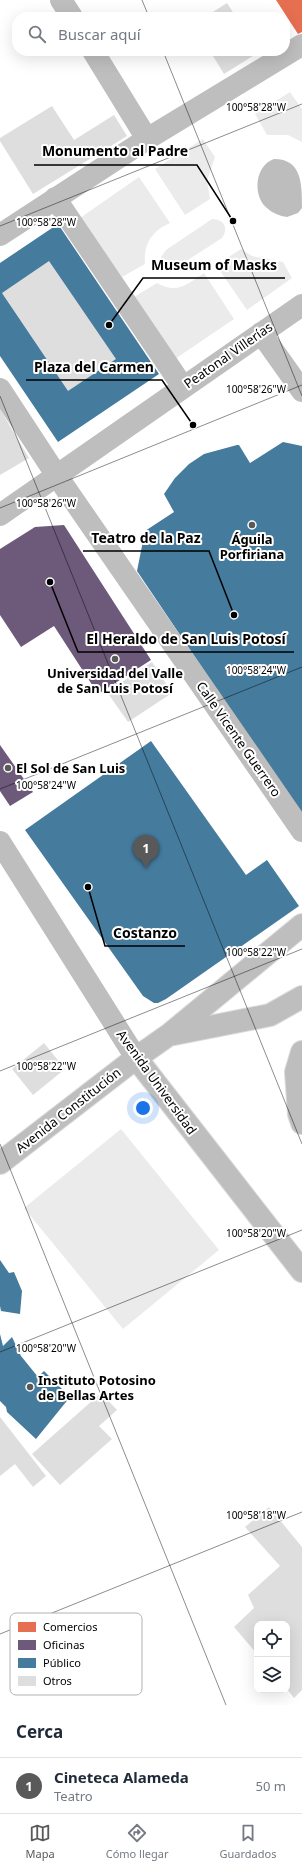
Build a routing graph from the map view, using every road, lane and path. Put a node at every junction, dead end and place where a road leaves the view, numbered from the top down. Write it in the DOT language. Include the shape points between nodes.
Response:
graph roads {
  1 [pos="61,0"];
  2 [pos="69,12"];
  3 [pos="302,45"];
  4 [pos="290,52"];
  5 [pos="96,56"];
  6 [pos="284,56"];
  7 [pos="147,139"];
  8 [pos="55,198"];
  9 [pos="0,235"];
  10 [pos="302,305"];
  11 [pos="261,332"];
  12 [pos="183,387"];
  13 [pos="0,388"];
  14 [pos="302,391"];
  15 [pos="57,476"];
  16 [pos="0,515"];
  17 [pos="302,831"];
  18 [pos="1,846"];
  19 [pos="302,925"];
  20 [pos="302,997"];
  21 [pos="170,1034"];
  22 [pos="302,1052"];
  23 [pos="136,1058"];
  24 [pos="302,1123"];
  25 [pos="0,1163"];
  26 [pos="302,1271"];
  1 -- 2 [label="street"];
  3 -- 4 [label="street"];
  5 -- 7 [label="street"];
  6 -- 7 [label="street"];
  7 -- 8 [label="street"];
  8 -- 9 [label="street"];
  8 -- 12 [label="street"];
  10 -- 11 [label="street, Peatonal Villerías"];
  11 -- 12 [label="street, Peatonal Villerías"];
  11 -- 14 [label="street"];
  12 -- 15 [label="street, Peatonal Villerías"];
  13 -- 15 [label="street, Calle Vicente Guerrero"];
  15 -- 16 [label="street, Peatonal Villerías"];
  15 -- 17 [label="street, Calle Vicente Guerrero"];
  18 -- 23 [label="street, Avenida Universidad"];
  19 -- 21 [label="street, Avenida Constitución"];
  20 -- 21 [label="street" via="270,1015"];
  21 -- 23 [label="street, Avenida Constitución"];
  22 -- 24 [label="street" via="296,1072"];
  23 -- 25 [label="street, Avenida Constitución"];
  23 -- 26 [label="street, Avenida Universidad"];
}
